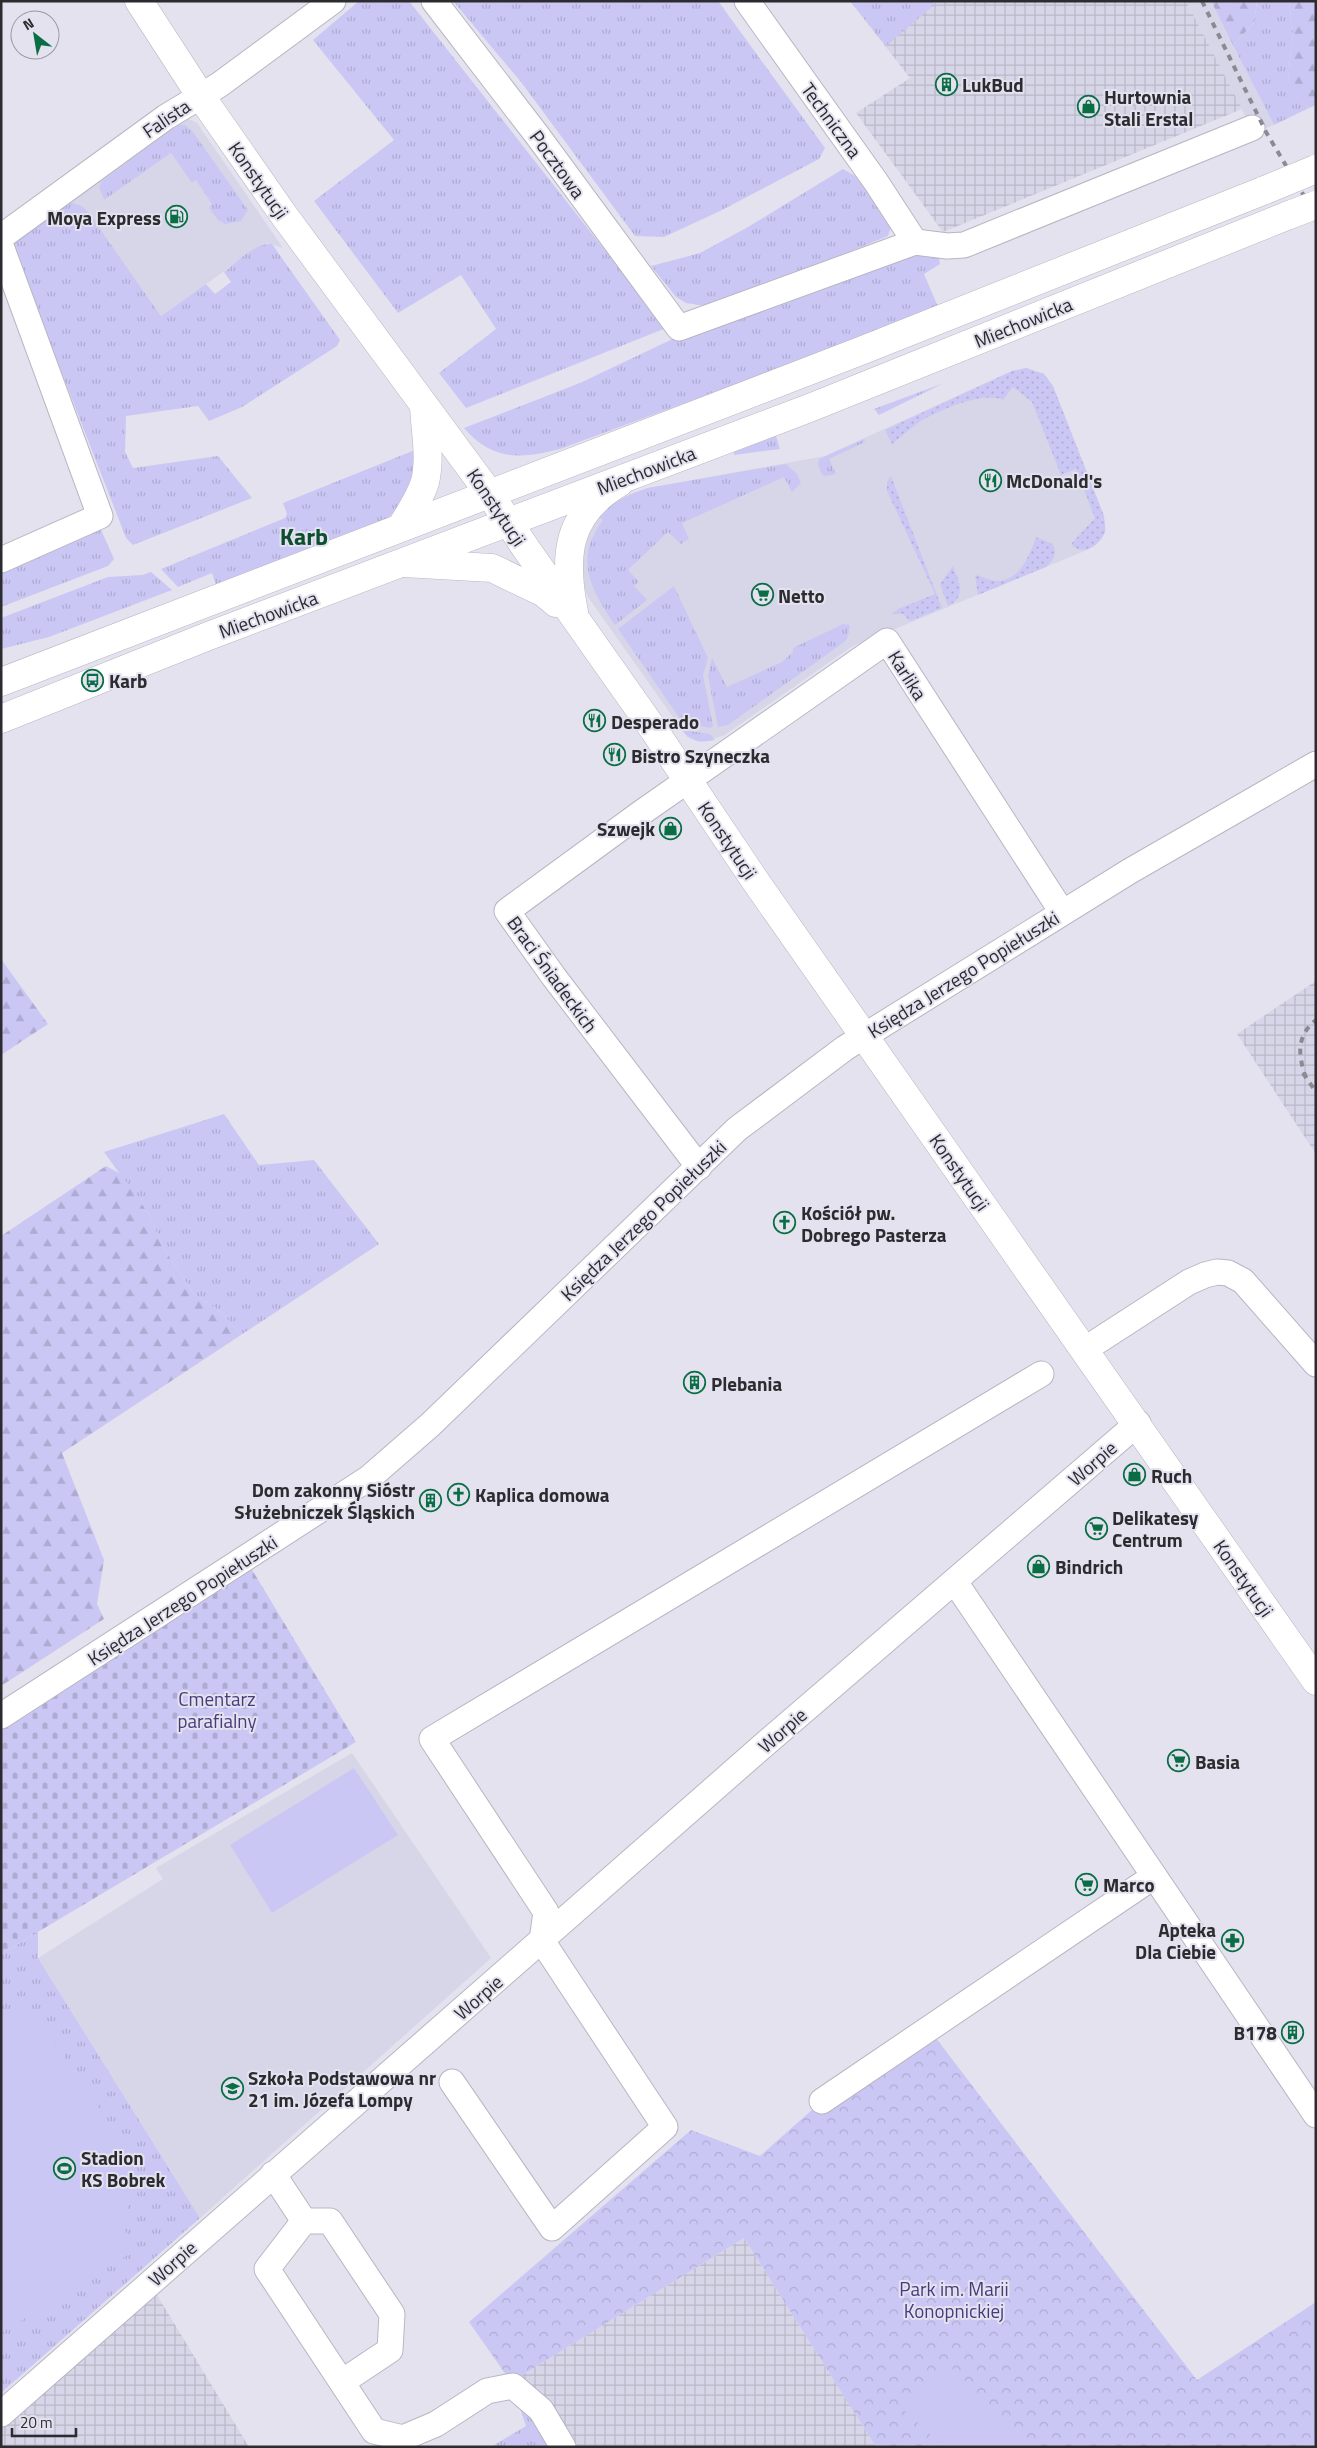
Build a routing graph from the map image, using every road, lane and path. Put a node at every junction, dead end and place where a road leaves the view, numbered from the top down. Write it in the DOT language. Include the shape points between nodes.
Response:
graph roads {
  1 [pos="139,1"];
  2 [pos="333,1"];
  3 [pos="434,1"];
  4 [pos="746,1"];
  5 [pos="200,95"];
  6 [pos="1252,128"];
  7 [pos="1316,169"];
  8 [pos="1316,205"];
  9 [pos="1,237"];
  10 [pos="914,242"];
  11 [pos="1,246"];
  12 [pos="424,406"];
  13 [pos="631,476"];
  14 [pos="489,493"];
  15 [pos="509,523"];
  16 [pos="401,527"];
  17 [pos="1,560"];
  18 [pos="404,563"];
  19 [pos="575,618"];
  20 [pos="1,682"];
  21 [pos="1,719"];
  22 [pos="1316,764"];
  23 [pos="688,781"];
  24 [pos="1062,912"];
  25 [pos="865,1035"];
  26 [pos="699,1167"];
  27 [pos="1084,1350"];
  28 [pos="1316,1364"];
  29 [pos="1041,1374"];
  30 [pos="1138,1423"];
  31 [pos="955,1582"];
  32 [pos="1316,1681"];
  33 [pos="1,1716"];
  34 [pos="1153,1877"];
  35 [pos="542,1941"];
  36 [pos="452,2082"];
  37 [pos="822,2101"];
  38 [pos="1316,2116"];
  39 [pos="272,2174"];
  40 [pos="304,2221"];
  41 [pos="342,2382"];
  42 [pos="1,2414"];
  43 [pos="563,2447"];
  1 -- 5 [label="main road, Konstytucji"];
  2 -- 5 [label="street, Falista" via="219,85"];
  3 -- 10 [label="street, Pocztowa" via="679,328"];
  4 -- 10 [label="street, Techniczna" via="876,182"];
  5 -- 9 [label="street, Falista" via="166,116"];
  5 -- 12 [label="main road, Konstytucji"];
  6 -- 10 [label="street" via="964,245"];
  7 -- 14 [label="main road, Miechowicka, bridge"];
  8 -- 13 [label="main road, Miechowicka, bridge"];
  11 -- 17 [label="street" via="100,516"];
  12 -- 14 [label="main road, Konstytucji"];
  12 -- 16 [label="main road" via="425,481"];
  13 -- 15 [label="main road, Miechowicka"];
  13 -- 19 [label="main road" via="588,508 572,535 568,584"];
  14 -- 15 [label="main road, Konstytucji"];
  14 -- 16 [label="main road, Miechowicka"];
  15 -- 18 [label="main road, Miechowicka"];
  15 -- 19 [label="main road, Konstytucji"];
  16 -- 20 [label="main road, Miechowicka"];
  18 -- 19 [label="main road" via="492,568 544,593"];
  18 -- 21 [label="main road, Miechowicka" via="192,642"];
  19 -- 23 [label="main road, Konstytucji"];
  22 -- 24 [label="street, Księdza Jerzego Popiełuszki"];
  23 -- 24 [label="street, Karlika" via="887,641"];
  23 -- 25 [label="main road, Konstytucji"];
  23 -- 26 [label="street, Braci Śniadeckich" via="507,911"];
  24 -- 25 [label="street, Księdza Jerzego Popiełuszki"];
  25 -- 26 [label="street, Księdza Jerzego Popiełuszki" via="737,1130"];
  25 -- 27 [label="main road, Konstytucji"];
  26 -- 33 [label="street, Księdza Jerzego Popiełuszki" via="430,1425 369,1478"];
  27 -- 28 [label="street" via="1189,1282 1217,1272 1228,1273 1244,1281"];
  27 -- 30 [label="main road, Konstytucji"];
  29 -- 35 [label="street" via="432,1739 546,1912"];
  30 -- 31 [label="street, Worpie"];
  30 -- 32 [label="main road, Konstytucji"];
  31 -- 34 [label="street"];
  31 -- 35 [label="street, Worpie"];
  34 -- 37 [label="street"];
  34 -- 38 [label="street"];
  35 -- 36 [label="street" via="665,2127 552,2228"];
  35 -- 39 [label="street, Worpie"];
  39 -- 40 [label="street"];
  39 -- 42 [label="street, Worpie"];
  40 -- 41 [label="street" via="267,2268"];
  40 -- 41 [label="street" via="330,2221 392,2314 390,2350"];
  41 -- 43 [label="street" via="374,2430 403,2438 436,2424 487,2391 513,2386 541,2410"];
}
